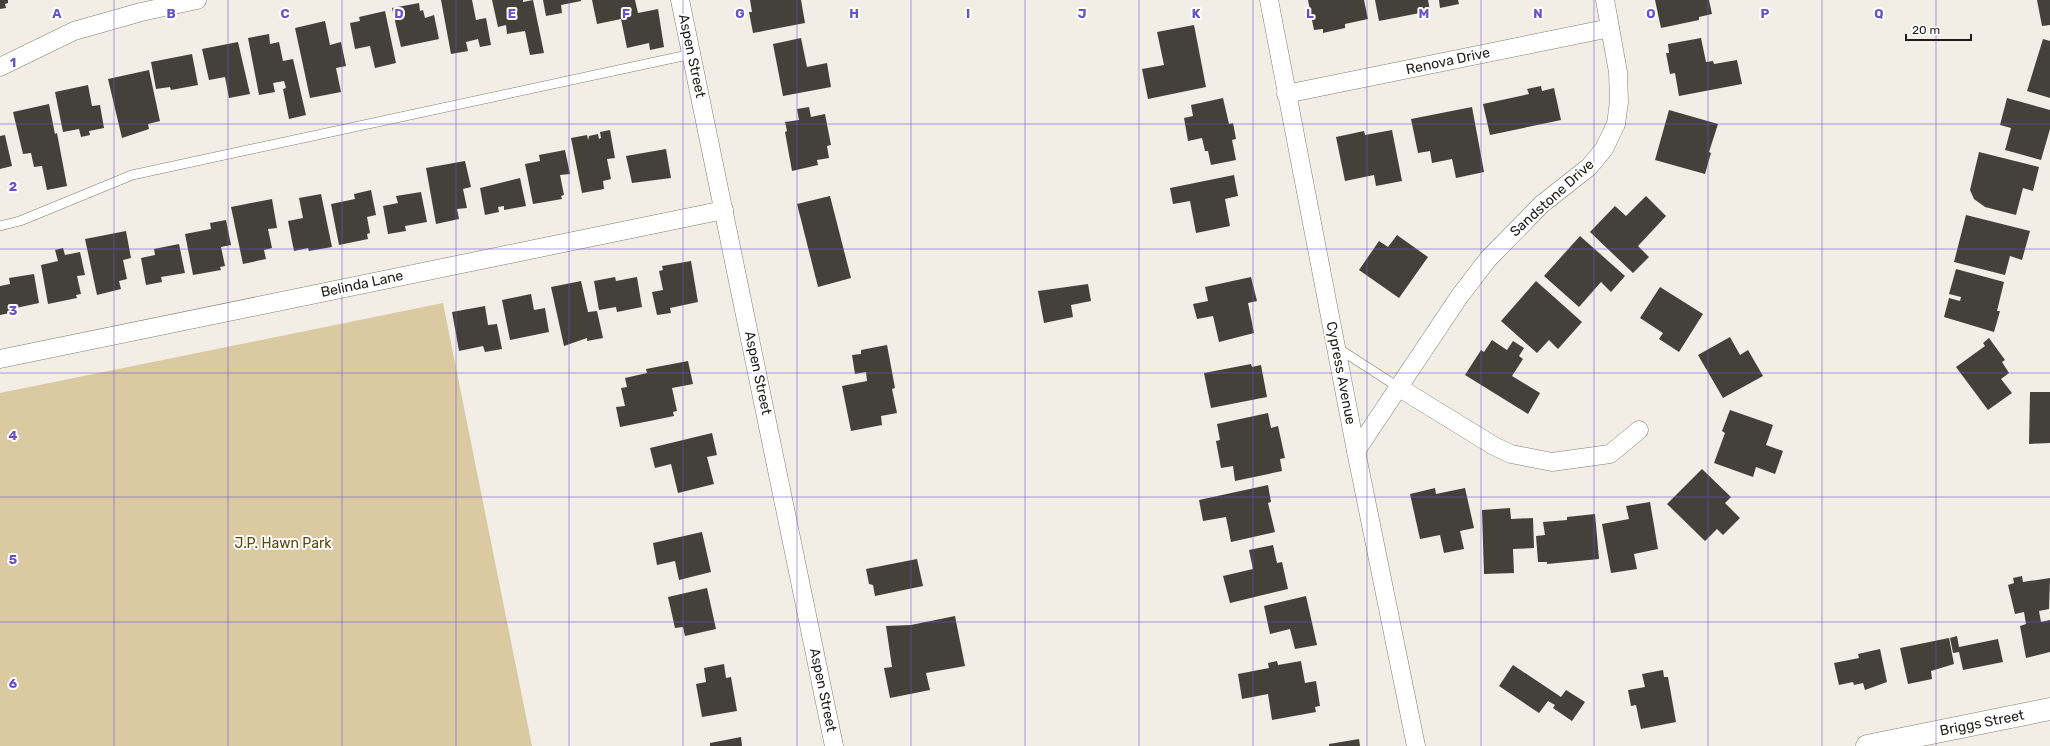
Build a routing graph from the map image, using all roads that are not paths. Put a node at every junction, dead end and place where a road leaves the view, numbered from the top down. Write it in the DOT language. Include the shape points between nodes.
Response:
graph roads {
  1 [pos="198,0"];
  2 [pos="680,0"];
  3 [pos="1269,0"];
  4 [pos="1605,0"];
  5 [pos="1610,28"];
  6 [pos="692,54"];
  7 [pos="0,67"];
  8 [pos="1286,94"];
  9 [pos="724,210"];
  10 [pos="0,226"];
  11 [pos="1336,346"];
  12 [pos="0,359"];
  13 [pos="1398,387"];
  14 [pos="1639,430"];
  15 [pos="1356,451"];
  16 [pos="2050,709"];
  17 [pos="834,746"];
  18 [pos="1416,746"];
  19 [pos="1867,746"];
  1 -- 7 [label="street" via="141,12 74,31"];
  2 -- 6 [label="street, Aspen Street"];
  3 -- 8 [label="street, Cypress Avenue"];
  4 -- 5 [label="street, Sandstone Drive"];
  5 -- 8 [label="street, Renova Drive"];
  5 -- 13 [label="street, Sandstone Drive" via="1618,72 1619,102 1616,124 1604,150 1589,167 1542,204 1488,259"];
  6 -- 9 [label="street, Aspen Street"];
  6 -- 10 [label="lane" via="132,175 20,221"];
  8 -- 11 [label="street, Cypress Avenue"];
  9 -- 12 [label="street, Belinda Lane"];
  9 -- 17 [label="street, Aspen Street"];
  11 -- 13 [label="lane"];
  11 -- 15 [label="street, Cypress Avenue"];
  13 -- 14 [label="street" via="1494,446 1511,454 1552,462 1610,454"];
  13 -- 15 [label="street, Sandstone Drive"];
  15 -- 18 [label="street, Cypress Avenue"];
  16 -- 19 [label="street, Briggs Street"];
}
